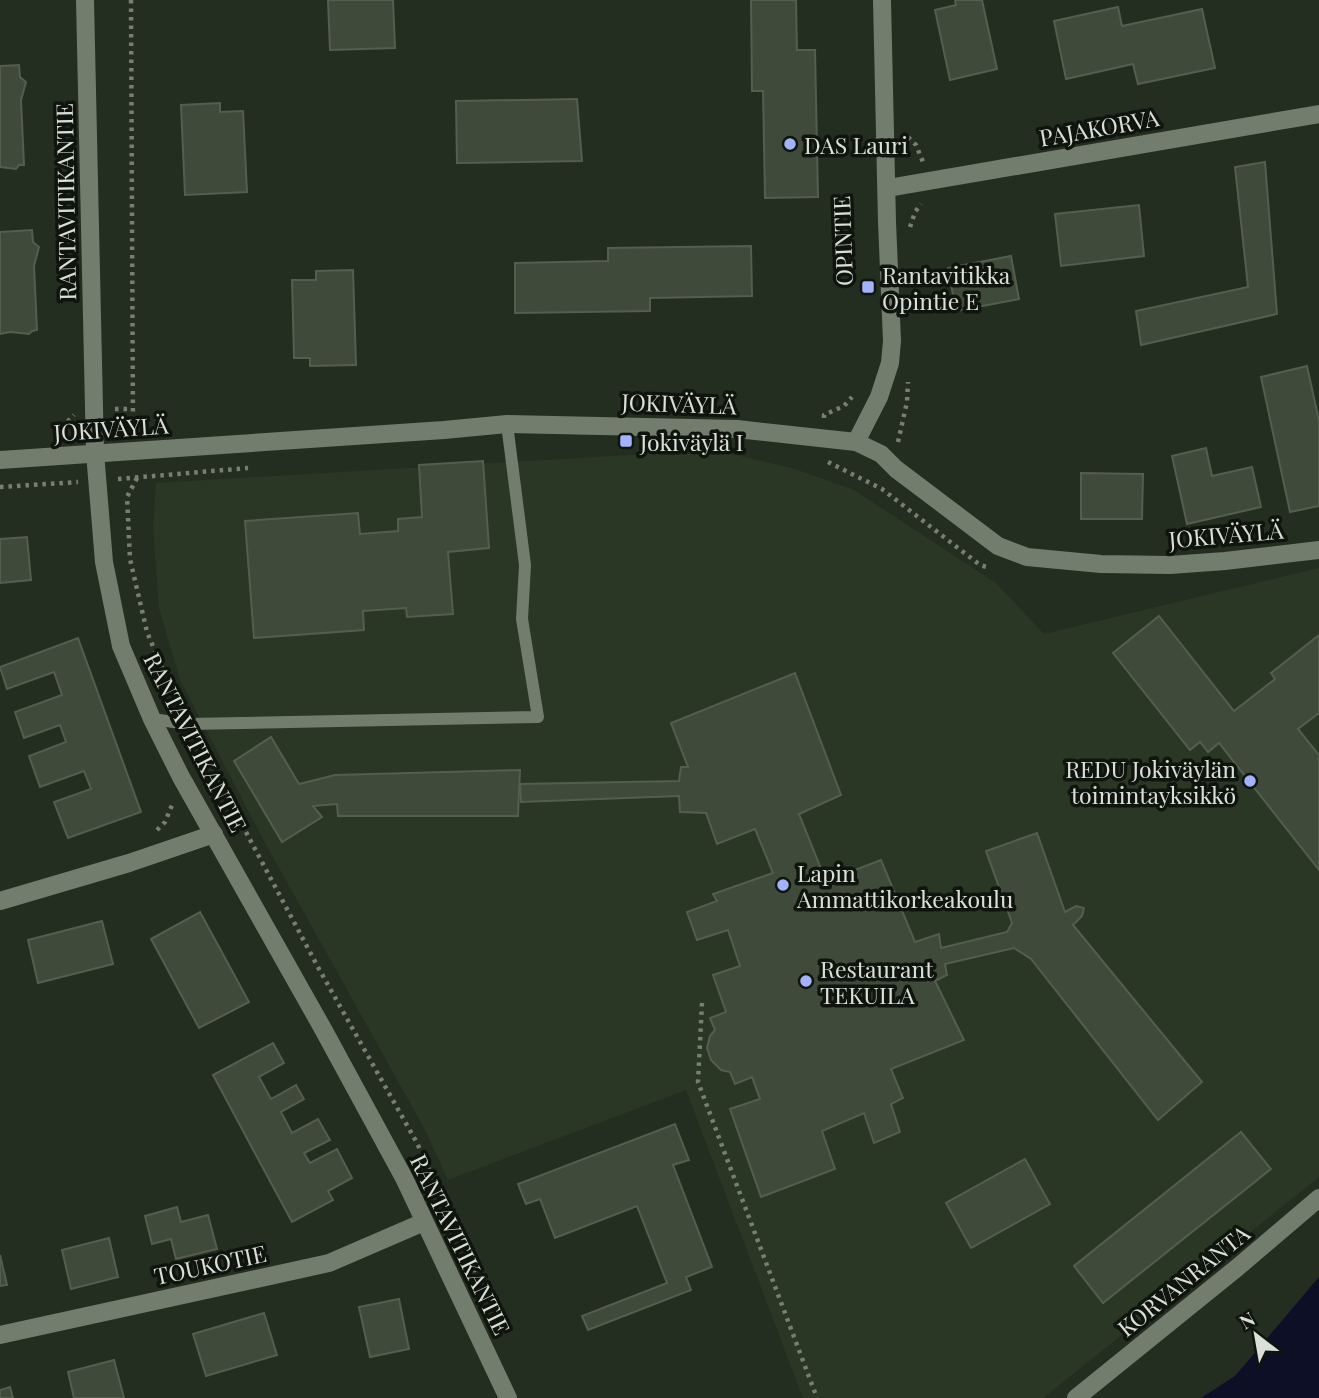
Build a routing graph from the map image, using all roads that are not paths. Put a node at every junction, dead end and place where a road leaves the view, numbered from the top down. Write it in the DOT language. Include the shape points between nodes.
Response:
graph roads {
  1 [pos="85,0"];
  2 [pos="882,0"];
  3 [pos="1319,114"];
  4 [pos="888,188"];
  5 [pos="508,424"];
  6 [pos="856,442"];
  7 [pos="95,453"];
  8 [pos="0,460"];
  9 [pos="1319,550"];
  10 [pos="152,719"];
  11 [pos="214,834"];
  12 [pos="0,901"];
  13 [pos="1319,1198"];
  14 [pos="424,1222"];
  15 [pos="0,1335"];
  16 [pos="508,1398"];
  17 [pos="1076,1398"];
  1 -- 7 [label="street, RANTAVITIKANTIE"];
  2 -- 4 [label="street, OPINTIE"];
  3 -- 4 [label="street, PAJAKORVA"];
  4 -- 6 [label="street, OPINTIE" via="890,363"];
  5 -- 6 [label="street, JOKIVÄYLÄ" via="737,429"];
  5 -- 7 [label="street, JOKIVÄYLÄ"];
  5 -- 10 [label="lane" via="525,565 522,619 538,717 188,724"];
  6 -- 9 [label="street, JOKIVÄYLÄ" via="881,454 998,546 1027,557 1170,565"];
  7 -- 8 [label="street, JOKIVÄYLÄ"];
  7 -- 10 [label="street, RANTAVITIKANTIE" via="104,562 121,646"];
  10 -- 11 [label="street, RANTAVITIKANTIE"];
  11 -- 12 [label="street"];
  11 -- 14 [label="street, RANTAVITIKANTIE"];
  13 -- 17 [label="street, KORVANRANTA"];
  14 -- 15 [label="street, TOUKOTIE" via="329,1263"];
  14 -- 16 [label="street, RANTAVITIKANTIE"];
}
